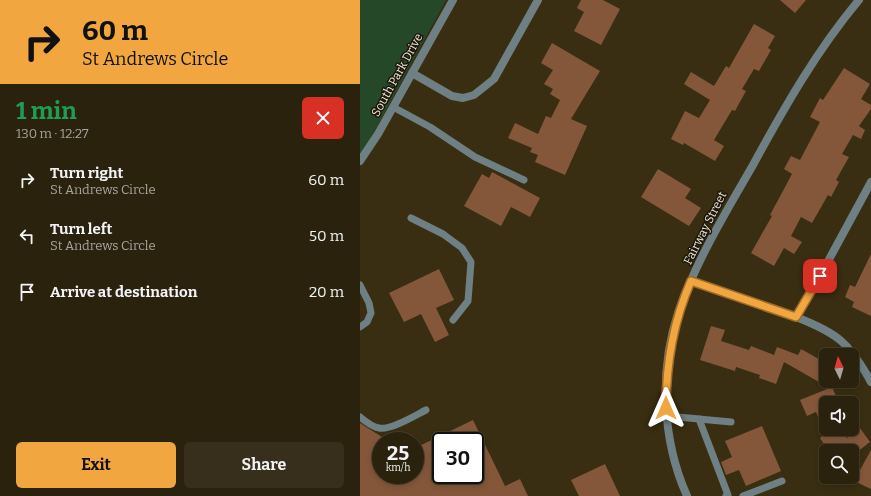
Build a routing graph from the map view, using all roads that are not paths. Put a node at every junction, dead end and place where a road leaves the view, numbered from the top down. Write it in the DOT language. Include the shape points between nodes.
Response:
graph roads {
  1 [pos="453,0"];
  2 [pos="538,0"];
  3 [pos="859,0"];
  4 [pos="412,73"];
  5 [pos="393,107"];
  6 [pos="360,161"];
  7 [pos="524,180"];
  8 [pos="871,182"];
  9 [pos="411,218"];
  10 [pos="691,281"];
  11 [pos="360,285"];
  12 [pos="796,317"];
  13 [pos="453,320"];
  14 [pos="360,327"];
  15 [pos="871,382"];
  16 [pos="426,410"];
  17 [pos="667,416"];
  18 [pos="360,417"];
  19 [pos="699,419"];
  20 [pos="731,422"];
  21 [pos="782,480"];
  22 [pos="687,496"];
  23 [pos="728,496"];
  24 [pos="743,496"];
  1 -- 4 [label="street, South Park Drive"];
  2 -- 4 [label="street" via="494,79 474,95 463,98 452,96"];
  3 -- 10 [label="street, Fairway Street" via="829,37 781,114"];
  4 -- 5 [label="street, South Park Drive"];
  5 -- 6 [label="street, South Park Drive"];
  5 -- 7 [label="lane" via="430,127 475,157"];
  8 -- 12 [label="street"];
  9 -- 13 [label="lane" via="443,234 462,248 471,262 468,301"];
  10 -- 12 [label="street"];
  10 -- 17 [label="street, Fairway Street" via="678,315 670,350 666,389"];
  11 -- 14 [label="lane" via="372,313 367,322"];
  12 -- 15 [label="street" via="834,334 847,345 858,358"];
  16 -- 18 [label="lane" via="380,429"];
  17 -- 19 [label="lane"];
  17 -- 22 [label="street, Fairway Street" via="675,463"];
  19 -- 20 [label="lane"];
  19 -- 23 [label="lane"];
  21 -- 24 [label="lane"];
}
